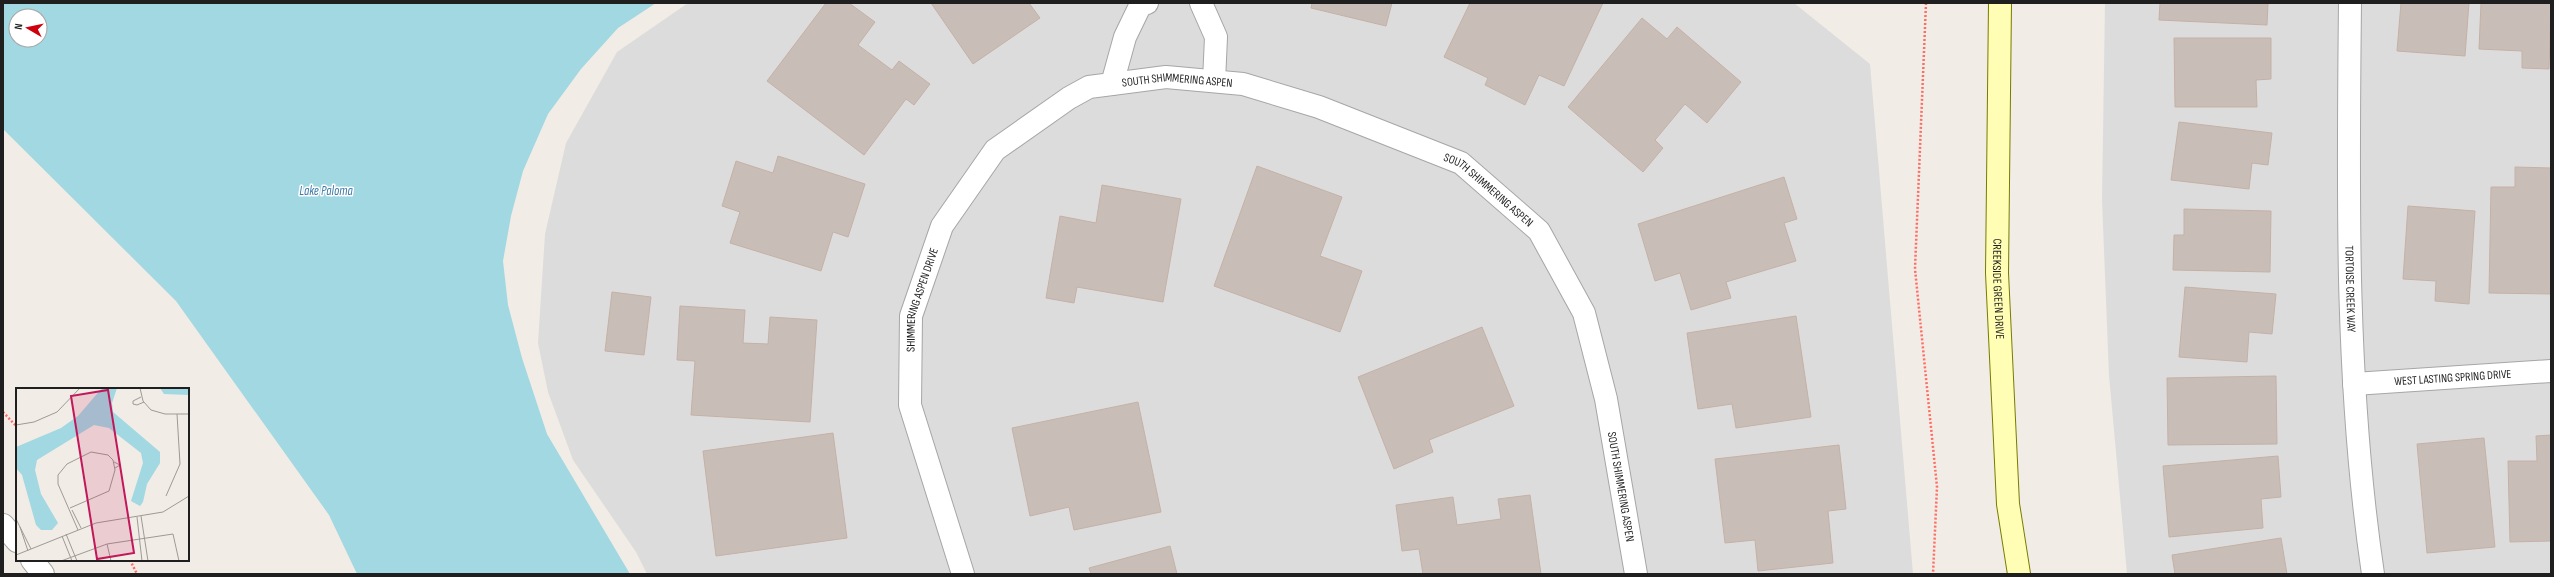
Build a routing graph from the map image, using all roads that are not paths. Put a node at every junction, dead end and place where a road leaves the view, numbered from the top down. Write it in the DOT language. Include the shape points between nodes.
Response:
graph roads {
  1 [pos="1147,3"];
  2 [pos="1201,3"];
  3 [pos="2000,3"];
  4 [pos="2350,3"];
  5 [pos="1214,81"];
  6 [pos="1112,84"];
  7 [pos="1089,87"];
  8 [pos="2551,371"];
  9 [pos="2354,384"];
  10 [pos="3,525"];
  11 [pos="16,540"];
  12 [pos="33,561"];
  13 [pos="43,574"];
  14 [pos="963,574"];
  15 [pos="1636,574"];
  16 [pos="2019,574"];
  17 [pos="2372,574"];
  1 -- 6 [label="street" via="1140,6 1125,37"];
  2 -- 5 [label="street" via="1216,37"];
  3 -- 16 [label="main road, CREEKSIDE GREEN DRIVE" via="1997,273 2008,504"];
  4 -- 9 [label="street, TORTOISE CREEK WAY" via="2347,212"];
  5 -- 6 [label="street, SOUTH SHIMMERING ASPEN" via="1166,77"];
  5 -- 15 [label="street, SOUTH SHIMMERING ASPEN" via="1243,84 1319,107 1461,163 1539,231 1584,314 1606,399"];
  6 -- 7 [label="street, SOUTH SHIMMERING ASPEN"];
  7 -- 14 [label="street, SHIMMERING ASPEN DRIVE" via="995,150 942,226 911,316 910,405"];
  8 -- 9 [label="street, WEST LASTING SPRING DRIVE"];
  9 -- 17 [label="street, TORTOISE CREEK WAY"];
  10 -- 11 [label="street"];
  12 -- 13 [label="street"];
}
